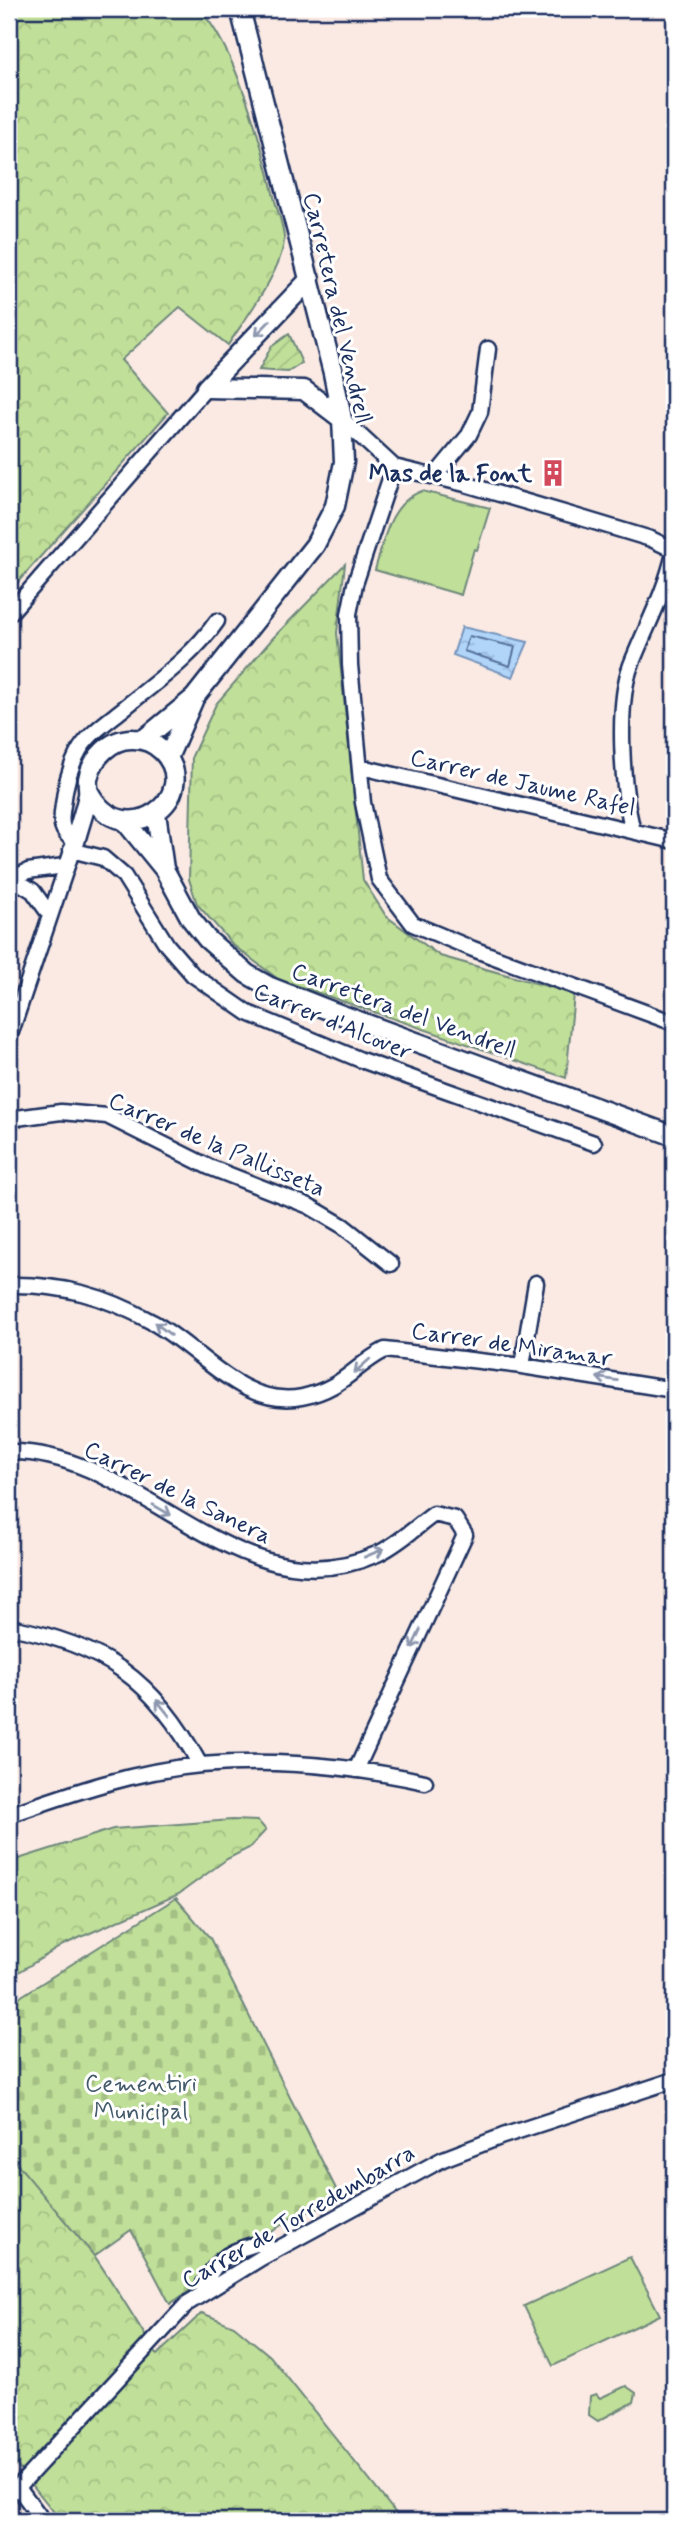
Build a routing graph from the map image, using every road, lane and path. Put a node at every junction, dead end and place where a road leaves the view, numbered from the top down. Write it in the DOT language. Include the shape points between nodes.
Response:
graph roads {
  1 [pos="239,10"];
  2 [pos="310,279"];
  3 [pos="488,349"];
  4 [pos="206,388"];
  5 [pos="342,419"];
  6 [pos="394,467"];
  7 [pos="435,476"];
  8 [pos="674,552"];
  9 [pos="9,614"];
  10 [pos="217,621"];
  11 [pos="194,698"];
  12 [pos="143,740"];
  13 [pos="168,758"];
  14 [pos="361,767"];
  15 [pos="89,792"];
  16 [pos="156,813"];
  17 [pos="118,818"];
  18 [pos="632,831"];
  19 [pos="674,841"];
  20 [pos="73,846"];
  21 [pos="64,866"];
  22 [pos="164,869"];
  23 [pos="10,879"];
  24 [pos="50,915"];
  25 [pos="674,1023"];
  26 [pos="9,1038"];
  27 [pos="9,1119"];
  28 [pos="674,1136"];
  29 [pos="594,1143"];
  30 [pos="391,1264"];
  31 [pos="536,1283"];
  32 [pos="9,1285"];
  33 [pos="522,1366"];
  34 [pos="674,1390"];
  35 [pos="9,1451"];
  36 [pos="9,1628"];
  37 [pos="200,1765"];
  38 [pos="356,1770"];
  39 [pos="425,1782"];
  40 [pos="9,1815"];
  41 [pos="674,2080"];
  42 [pos="272,2253"];
  43 [pos="206,2292"];
  44 [pos="14,2489"];
  45 [pos="43,2521"];
  1 -- 2 [label="street, Carretera del Vendrell"];
  2 -- 4 [label="street, one-way"];
  2 -- 5 [label="street, Carretera del Vendrell"];
  3 -- 7 [label="street" via="480,412 469,435"];
  4 -- 5 [label="street" via="304,390"];
  4 -- 9 [label="street"];
  5 -- 6 [label="street"];
  5 -- 11 [label="street, Carretera del Vendrell" via="344,462 335,506 315,545"];
  6 -- 7 [label="street"];
  6 -- 14 [label="street" via="349,614"];
  7 -- 8 [label="street" via="651,538"];
  8 -- 18 [label="street" via="625,685 624,745"];
  10 -- 20 [label="street" via="181,662 82,747 69,775 60,823"];
  11 -- 12 [label="street, Carretera del Vendrell"];
  11 -- 13 [label="street, Carretera del Vendrell"];
  12 -- 13 [label="street"];
  12 -- 15 [label="street" via="117,741 106,748 88,779"];
  13 -- 16 [label="street" via="174,782 165,805"];
  14 -- 18 [label="street, Carrer de Jaume Rafel"];
  14 -- 25 [label="street" via="363,803 379,879 413,924"];
  15 -- 17 [label="street" via="97,806"];
  15 -- 20 [label="street"];
  16 -- 17 [label="street" via="135,821"];
  16 -- 22 [label="street, Carretera del Vendrell"];
  17 -- 20 [label="street"];
  17 -- 22 [label="street, Carretera del Vendrell"];
  18 -- 19 [label="street, Carrer de Jaume Rafel"];
  20 -- 21 [label="street"];
  20 -- 29 [label="street, Carrer d'Alcover" via="103,858 124,876 167,945 193,975 248,1013 361,1060"];
  21 -- 23 [label="street" via="28,871"];
  21 -- 24 [label="street"];
  22 -- 28 [label="street, Carretera del Vendrell" via="207,939 226,958 270,987"];
  23 -- 24 [label="street" via="33,891"];
  24 -- 26 [label="street"];
  27 -- 30 [label="street, Carrer de la Pallisseta" via="61,1112 107,1116 209,1167 309,1206"];
  31 -- 33 [label="street"];
  33 -- 32 [label="street, Carrer de Miramar, one-way" via="385,1350 335,1387 299,1397 265,1394 234,1381 156,1323 118,1304 61,1286"];
  34 -- 33 [label="street, Carrer de Miramar, one-way"];
  35 -- 38 [label="street, Carrer de la Sanera, one-way" via="48,1456 96,1472 190,1526 279,1566 334,1566 377,1554 434,1514 455,1519 465,1535"];
  37 -- 36 [label="street, one-way" via="164,1709 134,1678 91,1651 53,1635"];
  37 -- 38 [label="street" via="279,1763"];
  37 -- 40 [label="street" via="92,1787"];
  38 -- 39 [label="street"];
  41 -- 42 [label="street, Carrer de Torredembarra" via="443,2159"];
  42 -- 43 [label="street, Carrer de Torredembarra"];
  42 -- 43 [label="street" via="265,2242 237,2248 214,2265 203,2285"];
  43 -- 44 [label="street, Carrer de Torredembarra" via="188,2303"];
  44 -- 45 [label="street"];
}
